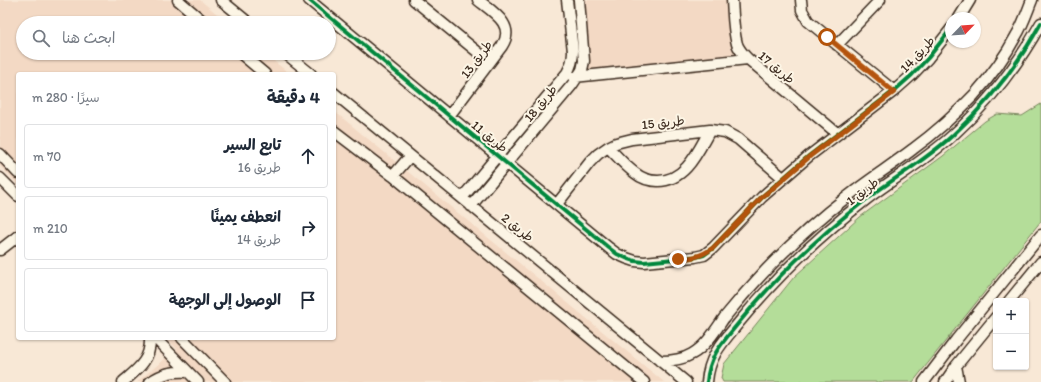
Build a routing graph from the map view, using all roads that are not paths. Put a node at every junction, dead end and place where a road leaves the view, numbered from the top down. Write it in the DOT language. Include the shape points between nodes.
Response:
graph roads {
  1 [pos="178,0"];
  2 [pos="221,0"];
  3 [pos="309,0"];
  4 [pos="414,0"];
  5 [pos="478,0"];
  6 [pos="568,0"];
  7 [pos="579,0"];
  8 [pos="732,0"];
  9 [pos="801,0"];
  10 [pos="880,0"];
  11 [pos="970,0"];
  12 [pos="1032,0"];
  13 [pos="320,3"];
  14 [pos="963,12"];
  15 [pos="197,16"];
  16 [pos="240,16"];
  17 [pos="335,16"];
  18 [pos="336,17"];
  19 [pos="1041,23"];
  20 [pos="945,37"];
  21 [pos="837,45"];
  22 [pos="248,60"];
  23 [pos="294,60"];
  24 [pos="748,60"];
  25 [pos="490,62"];
  26 [pos="263,72"];
  27 [pos="309,72"];
  28 [pos="578,77"];
  29 [pos="562,79"];
  30 [pos="894,92"];
  31 [pos="336,95"];
  32 [pos="449,116"];
  33 [pos="710,130"];
  34 [pos="336,133"];
  35 [pos="838,134"];
  36 [pos="608,147"];
  37 [pos="0,154"];
  38 [pos="410,156"];
  39 [pos="498,156"];
  40 [pos="507,163"];
  41 [pos="16,171"];
  42 [pos="393,176"];
  43 [pos="0,178"];
  44 [pos="783,178"];
  45 [pos="16,194"];
  46 [pos="462,198"];
  47 [pos="557,204"];
  48 [pos="471,206"];
  49 [pos="1041,235"];
  50 [pos="16,238"];
  51 [pos="0,250"];
  52 [pos="669,260"];
  53 [pos="1041,262"];
  54 [pos="1011,298"];
  55 [pos="980,311"];
  56 [pos="993,318"];
  57 [pos="993,320"];
  58 [pos="150,340"];
  59 [pos="157,340"];
  60 [pos="184,340"];
  61 [pos="660,361"];
  62 [pos="956,366"];
  63 [pos="188,372"];
  64 [pos="123,382"];
  65 [pos="150,382"];
  66 [pos="198,382"];
  67 [pos="224,382"];
  68 [pos="644,382"];
  69 [pos="686,382"];
  70 [pos="706,382"];
  71 [pos="924,382"];
  72 [pos="945,382"];
  73 [pos="959,382"];
  1 -- 15 [label="street"];
  2 -- 16 [label="street"];
  3 -- 13 [label="street, طريق 11"];
  4 -- 25 [label="street"];
  5 -- 25 [label="street, طريق 13" via="500,18 506,27 504,43"];
  6 -- 29 [label="street, طريق 18" via="573,59"];
  7 -- 28 [label="street, طريق 18" via="584,61"];
  8 -- 24 [label="street, طريق 17" via="738,44"];
  9 -- 21 [label="street" via="802,10 808,21"];
  10 -- 21 [label="street"];
  11 -- 14 [label="street"];
  12 -- 61 [label="street, طريق 1" via="1008,50 975,94 960,109 923,142 844,198 798,238 742,297 701,348 682,359"];
  13 -- 17 [label="street, طريق 11"];
  18 -- 32 [label="street, طريق 11"];
  19 -- 70 [label="street, طريق 1" via="1004,80 966,123 937,149 843,218 781,275 718,348 712,358"];
  20 -- 30 [label="street, طريق 14" via="928,58"];
  21 -- 30 [label="street"];
  22 -- 26 [label="street"];
  23 -- 27 [label="street"];
  24 -- 28 [label="street"];
  24 -- 35 [label="street, طريق 17"];
  25 -- 32 [label="street, طريق 13"];
  28 -- 29 [label="street"];
  28 -- 40 [label="street, طريق 18"];
  29 -- 39 [label="street, طريق 18"];
  30 -- 35 [label="street, طريق 14"];
  31 -- 38 [label="street, طريق 2"];
  32 -- 39 [label="street, طريق 11"];
  33 -- 36 [label="street, طريق 15" via="632,139"];
  33 -- 36 [label="street" via="690,164 673,178 664,181 643,178"];
  33 -- 44 [label="street, طريق 15" via="725,132 738,139"];
  34 -- 42 [label="street"];
  35 -- 44 [label="street, طريق 14"];
  36 -- 47 [label="street, طريق 15" via="590,162"];
  37 -- 41 [label="street"];
  38 -- 42 [label="street"];
  38 -- 46 [label="street, طريق 2"];
  39 -- 40 [label="street, طريق 11"];
  39 -- 46 [label="street, طريق 18"];
  40 -- 47 [label="street, طريق 11"];
  40 -- 48 [label="street, طريق 18"];
  42 -- 68 [label="street"];
  43 -- 45 [label="street"];
  44 -- 52 [label="street, طريق 14" via="713,248 695,258"];
  46 -- 48 [label="street, طريق 2"];
  47 -- 52 [label="street, طريق 11" via="617,254 635,261"];
  48 -- 61 [label="street, طريق 2"];
  49 -- 55 [label="street"];
  50 -- 51 [label="street"];
  53 -- 54 [label="street"];
  55 -- 56 [label="street"];
  55 -- 71 [label="street"];
  57 -- 62 [label="street"];
  58 -- 64 [label="street" via="143,364"];
  59 -- 63 [label="street"];
  60 -- 67 [label="street"];
  61 -- 69 [label="street, طريق 2"];
  62 -- 72 [label="street"];
  62 -- 73 [label="street"];
  63 -- 65 [label="street" via="168,373"];
  63 -- 66 [label="street"];
}
